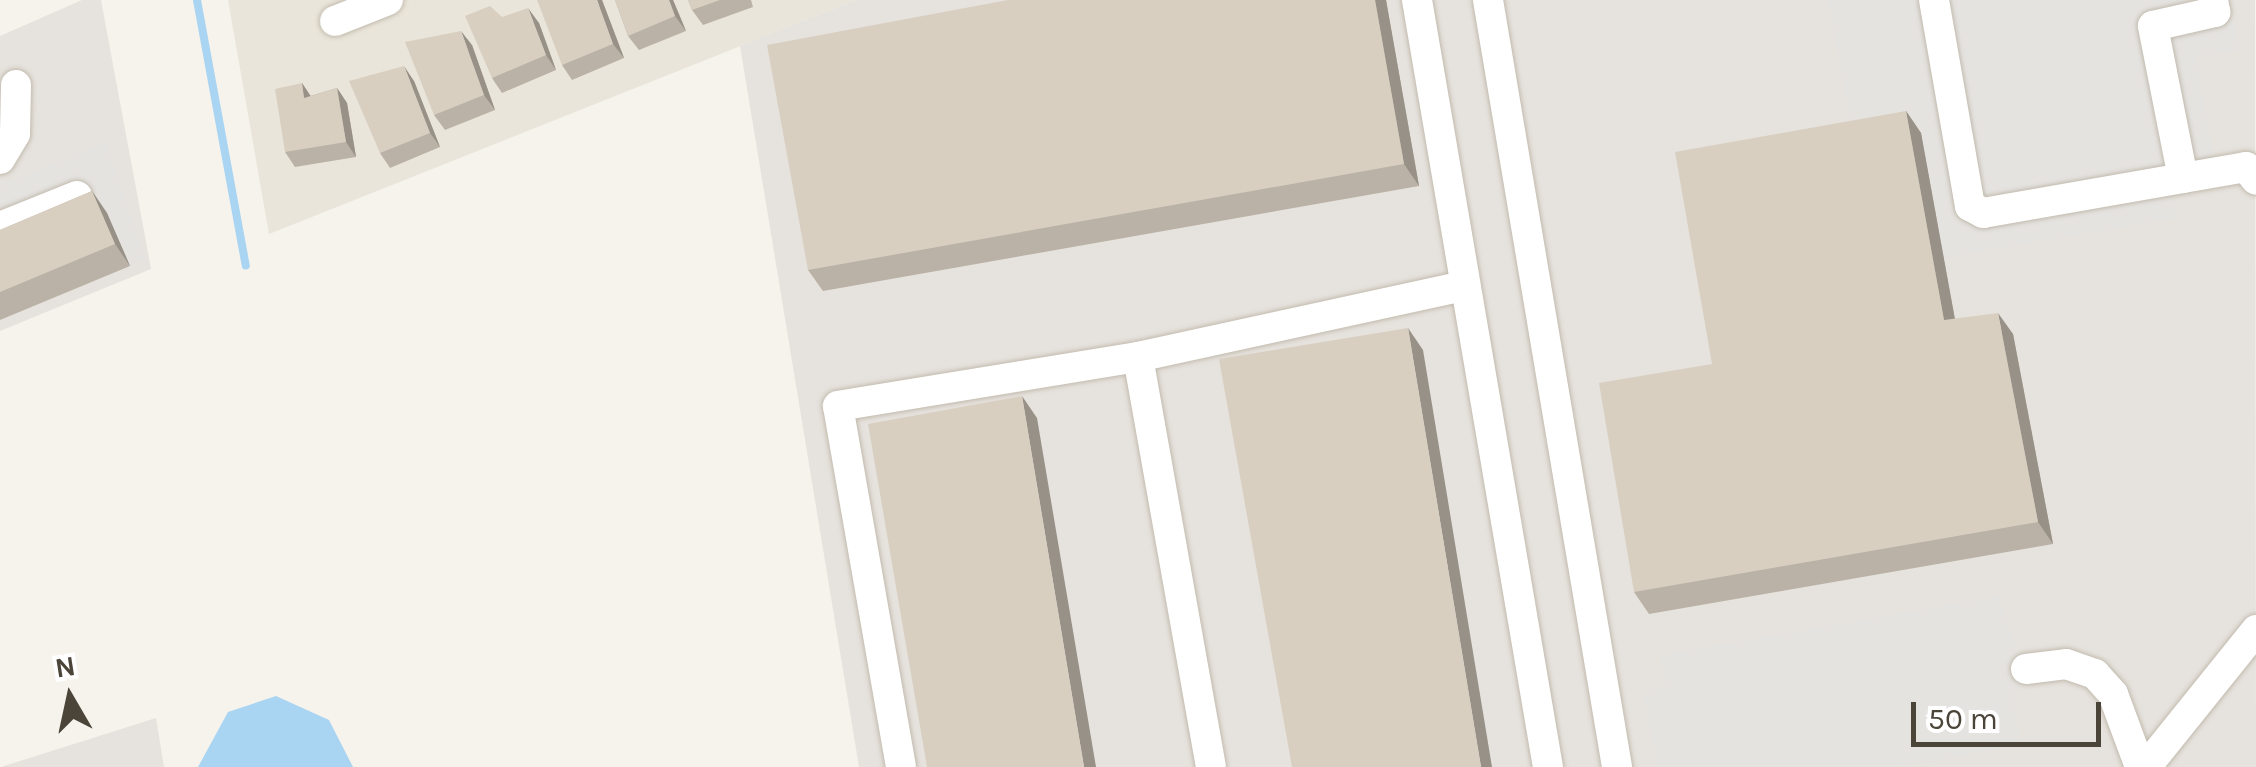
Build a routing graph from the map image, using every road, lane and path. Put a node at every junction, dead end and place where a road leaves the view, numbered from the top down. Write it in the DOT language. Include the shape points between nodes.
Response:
graph roads {
  1 [pos="388,0"];
  2 [pos="1417,0"];
  3 [pos="1488,0"];
  4 [pos="1934,0"];
  5 [pos="2213,0"];
  6 [pos="335,22"];
  7 [pos="16,85"];
  8 [pos="0,159"];
  9 [pos="2184,178"];
  10 [pos="2256,180"];
  11 [pos="76,196"];
  12 [pos="0,227"];
  13 [pos="1464,286"];
  14 [pos="1138,358"];
  15 [pos="2256,630"];
  16 [pos="2026,669"];
  17 [pos="901,767"];
  18 [pos="1211,767"];
  19 [pos="1548,767"];
  20 [pos="1618,767"];
  21 [pos="2143,767"];
  1 -- 6 [label="street"];
  2 -- 13 [label="street"];
  3 -- 20 [label="street"];
  4 -- 9 [label="street" via="1970,206 1983,213"];
  5 -- 9 [label="street" via="2215,12 2153,26"];
  7 -- 8 [label="street" via="15,134"];
  9 -- 10 [label="street" via="2246,167"];
  11 -- 12 [label="street"];
  13 -- 14 [label="street"];
  13 -- 19 [label="street"];
  14 -- 17 [label="street" via="838,406"];
  14 -- 18 [label="street"];
  15 -- 21 [label="street"];
  16 -- 21 [label="street" via="2066,664 2095,674 2114,694"];
}
